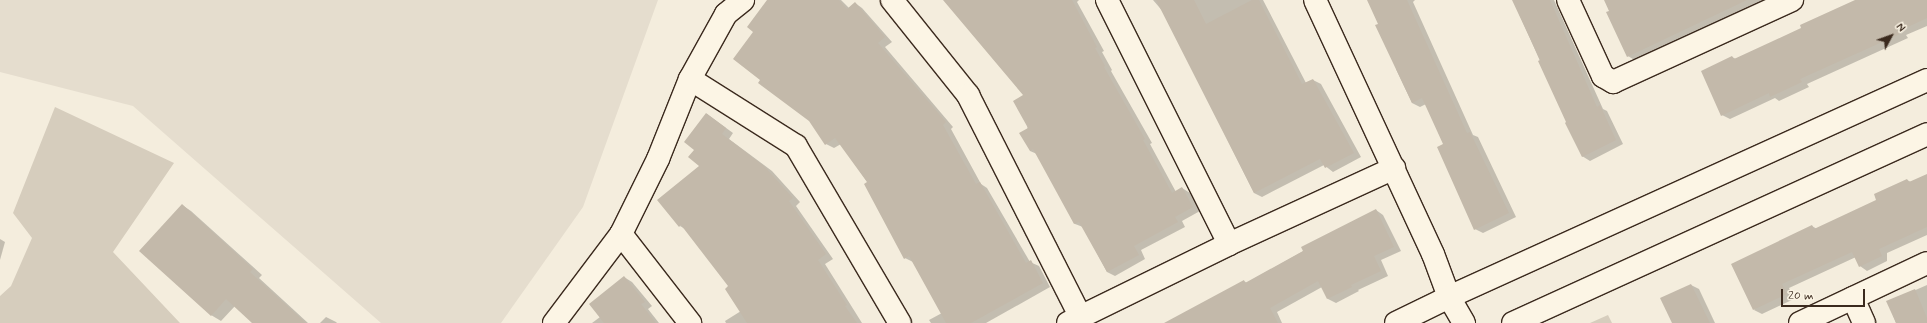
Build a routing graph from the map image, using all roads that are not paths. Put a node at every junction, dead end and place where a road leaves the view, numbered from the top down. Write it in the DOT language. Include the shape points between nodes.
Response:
graph roads {
  1 [pos="743,0"];
  2 [pos="892,0"];
  3 [pos="1107,0"];
  4 [pos="1315,0"];
  5 [pos="1568,0"];
  6 [pos="1792,0"];
  7 [pos="690,79"];
  8 [pos="1927,80"];
  9 [pos="1927,134"];
  10 [pos="1394,168"];
  11 [pos="621,234"];
  12 [pos="1229,244"];
  13 [pos="1927,263"];
  14 [pos="1449,297"];
  15 [pos="1853,298"];
  16 [pos="1074,319"];
  17 [pos="554,323"];
  18 [pos="690,323"];
  19 [pos="900,323"];
  20 [pos="1396,323"];
  21 [pos="1464,323"];
  22 [pos="1513,323"];
  23 [pos="1800,323"];
  24 [pos="1864,323"];
  1 -- 7 [label="street" via="726,14"];
  2 -- 16 [label="street" via="968,95"];
  3 -- 12 [label="street"];
  4 -- 10 [label="street"];
  5 -- 6 [label="street" via="1603,76 1613,82"];
  7 -- 11 [label="street" via="658,159"];
  7 -- 19 [label="street" via="796,146"];
  8 -- 14 [label="street"];
  9 -- 22 [label="street"];
  10 -- 12 [label="street"];
  10 -- 14 [label="street" via="1433,254"];
  11 -- 17 [label="street"];
  11 -- 18 [label="street"];
  12 -- 16 [label="street"];
  13 -- 15 [label="street"];
  14 -- 20 [label="street"];
  14 -- 21 [label="street"];
  15 -- 23 [label="street"];
  15 -- 24 [label="street"];
}
